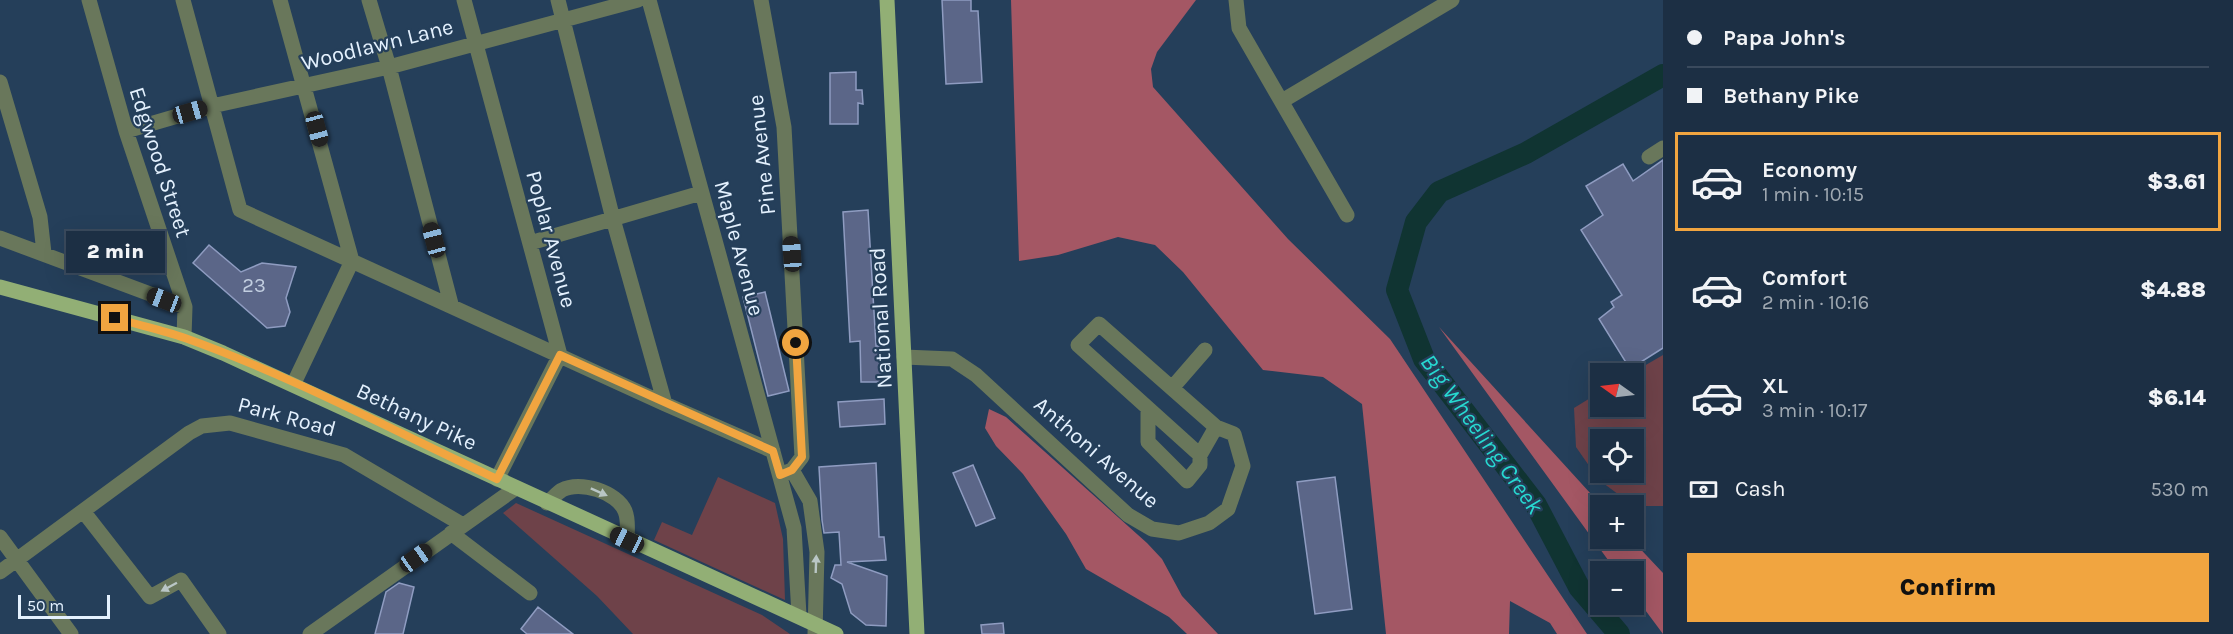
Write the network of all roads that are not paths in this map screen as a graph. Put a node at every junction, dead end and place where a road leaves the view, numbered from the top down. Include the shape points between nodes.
1 (89, 0) edge
2 (183, 0) edge
3 (280, 0) edge
4 (369, 0) edge
5 (464, 0) edge
6 (558, 0) edge
7 (638, 0) edge
8 (649, 0) edge
9 (761, 0) edge
10 (887, 0) edge
11 (1236, 0) edge
12 (1452, 0) edge
13 (564, 21) junction
14 (476, 43) junction
15 (389, 67) junction
16 (0, 82) edge
17 (305, 85) junction
18 (1282, 101) junction
19 (212, 106) junction
20 (126, 131) junction
21 (1663, 148) edge
22 (1649, 157) dead end
23 (701, 193) junction
24 (1347, 214) dead end
25 (614, 219) junction
26 (0, 238) edge
27 (530, 243) junction
28 (44, 253) junction
29 (352, 261) junction
30 (0, 287) edge
31 (451, 304) junction
32 (184, 307) junction
33 (184, 337) junction
34 (1205, 350) dead end
35 (560, 355) junction
36 (904, 357) junction
37 (294, 383) junction
38 (1172, 388) junction
39 (665, 404) junction
40 (1148, 409) junction
41 (1216, 427) junction
42 (773, 451) junction
43 (1200, 455) junction
44 (786, 472) junction
45 (497, 479) junction
46 (516, 488) junction
47 (547, 503) junction
48 (83, 511) junction
49 (457, 529) junction
50 (0, 537) edge
51 (627, 540) junction
52 (16, 560) junction
53 (0, 572) edge
54 (530, 593) dead end
55 (799, 615) junction
56 (814, 628) edge
57 (71, 634) edge
58 (219, 634) edge
59 (310, 634) edge
60 (836, 634) edge
61 (918, 634) edge

1 - 20 street, Edgwood Street
2 - 19 street
3 - 17 street
4 - 15 street
5 - 14 street, Poplar Avenue
6 - 13 street
7 - 13 street, Woodlawn Lane
8 - 23 street, Maple Avenue
9 - 44 street, Pine Avenue via 784,127 802,457
10 - 36 main road, National Road
11 - 18 street via 1239,28
12 - 18 street
13 - 14 street, Woodlawn Lane
13 - 25 street
14 - 15 street, Woodlawn Lane
14 - 27 street, Poplar Avenue
15 - 17 street, Woodlawn Lane
15 - 31 street
16 - 28 street via 40,218
17 - 19 street, Woodlawn Lane
17 - 29 street
18 - 24 street
19 - 20 street, Woodlawn Lane
19 - 29 street via 240,210
20 - 32 street, Edgwood Street
21 - 22 street
23 - 25 street
23 - 42 street, Maple Avenue
25 - 27 street
25 - 39 street
26 - 28 street
27 - 35 street, Poplar Avenue
28 - 32 street
29 - 31 street
29 - 37 street
30 - 33 main road, Bethany Pike
31 - 35 street
32 - 33 street, Edgwood Street
33 - 37 main road, Bethany Pike
34 - 38 street
35 - 39 street
35 - 45 street
36 - 41 street, Anthoni Avenue via 951,359 976,375 1128,514 1152,530 1179,533 1209,523 1228,509 1243,466 1234,434
36 - 61 main road, National Road
37 - 45 main road, Bethany Pike
38 - 40 street via 1099,324 1078,345
38 - 41 street
39 - 42 street
40 - 43 street
40 - 43 street via 1148,442 1187,481 1200,465
41 - 43 street
42 - 44 street, Maple Avenue
44 - 55 street, Maple Avenue
56 -> 44 street via 817,552 810,501
45 - 46 main road, Bethany Pike
46 - 47 main road, Bethany Pike
46 - 49 street
47 - 51 main road, Bethany Pike
47 -> 51 street via 562,490 575,486 613,498 624,508
48 - 49 street, Park Road via 189,433 202,426 230,423 344,455
48 - 52 street, Park Road
58 -> 48 street via 181,580 150,597
49 - 54 street, Park Road
49 - 59 street
50 - 52 street
51 - 55 main road, Bethany Pike
52 - 53 street, Park Road
52 - 57 street
55 - 56 main road, Bethany Pike
56 - 60 main road, Bethany Pike

